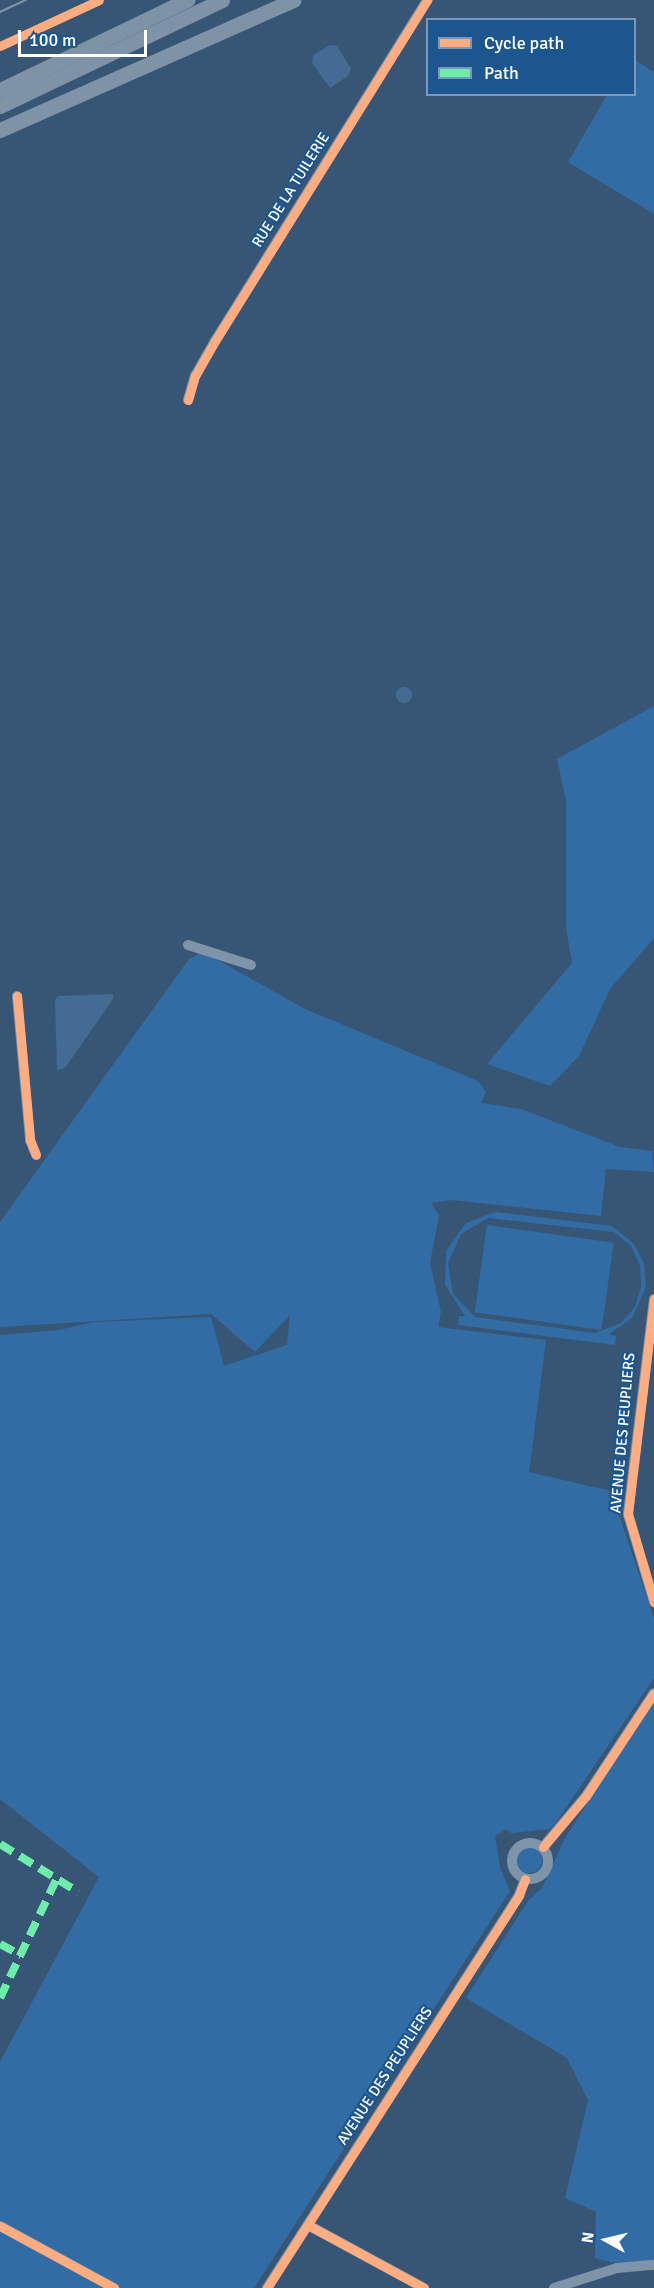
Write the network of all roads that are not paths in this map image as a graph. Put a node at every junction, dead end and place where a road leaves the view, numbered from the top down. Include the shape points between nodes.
1 (187, 0) edge
2 (222, 0) edge
3 (294, 0) edge
4 (427, 0) edge
5 (0, 90) edge
6 (0, 106) edge
7 (0, 130) edge
8 (188, 400) dead end
9 (188, 945) dead end
10 (251, 965) dead end
11 (17, 996) dead end
12 (36, 1155) dead end
13 (654, 1299) edge
14 (654, 1602) edge
15 (654, 1693) edge
16 (543, 1847) junction
17 (525, 1879) junction
18 (308, 2225) junction
19 (0, 2226) edge
20 (654, 2265) edge
21 (114, 2288) edge
22 (267, 2288) edge
23 (424, 2288) edge
24 (554, 2288) edge

1 - 5 highway
2 - 6 highway
3 - 7 highway
4 - 8 street, RUE DE LA TUILERIE via 215,341 195,376
9 - 10 street
11 - 12 street via 28,1129
13 - 14 street, AVENUE DES PEUPLIERS via 628,1514
15 - 16 street via 586,1796
16 - 17 street via 548,1859 546,1871 537,1878
16 - 17 street via 531,1842 514,1851 513,1867
17 - 18 street, AVENUE DES PEUPLIERS via 519,1896
18 - 22 street, AVENUE DES PEUPLIERS
18 - 23 street
19 - 21 street
20 - 24 street via 617,2268

